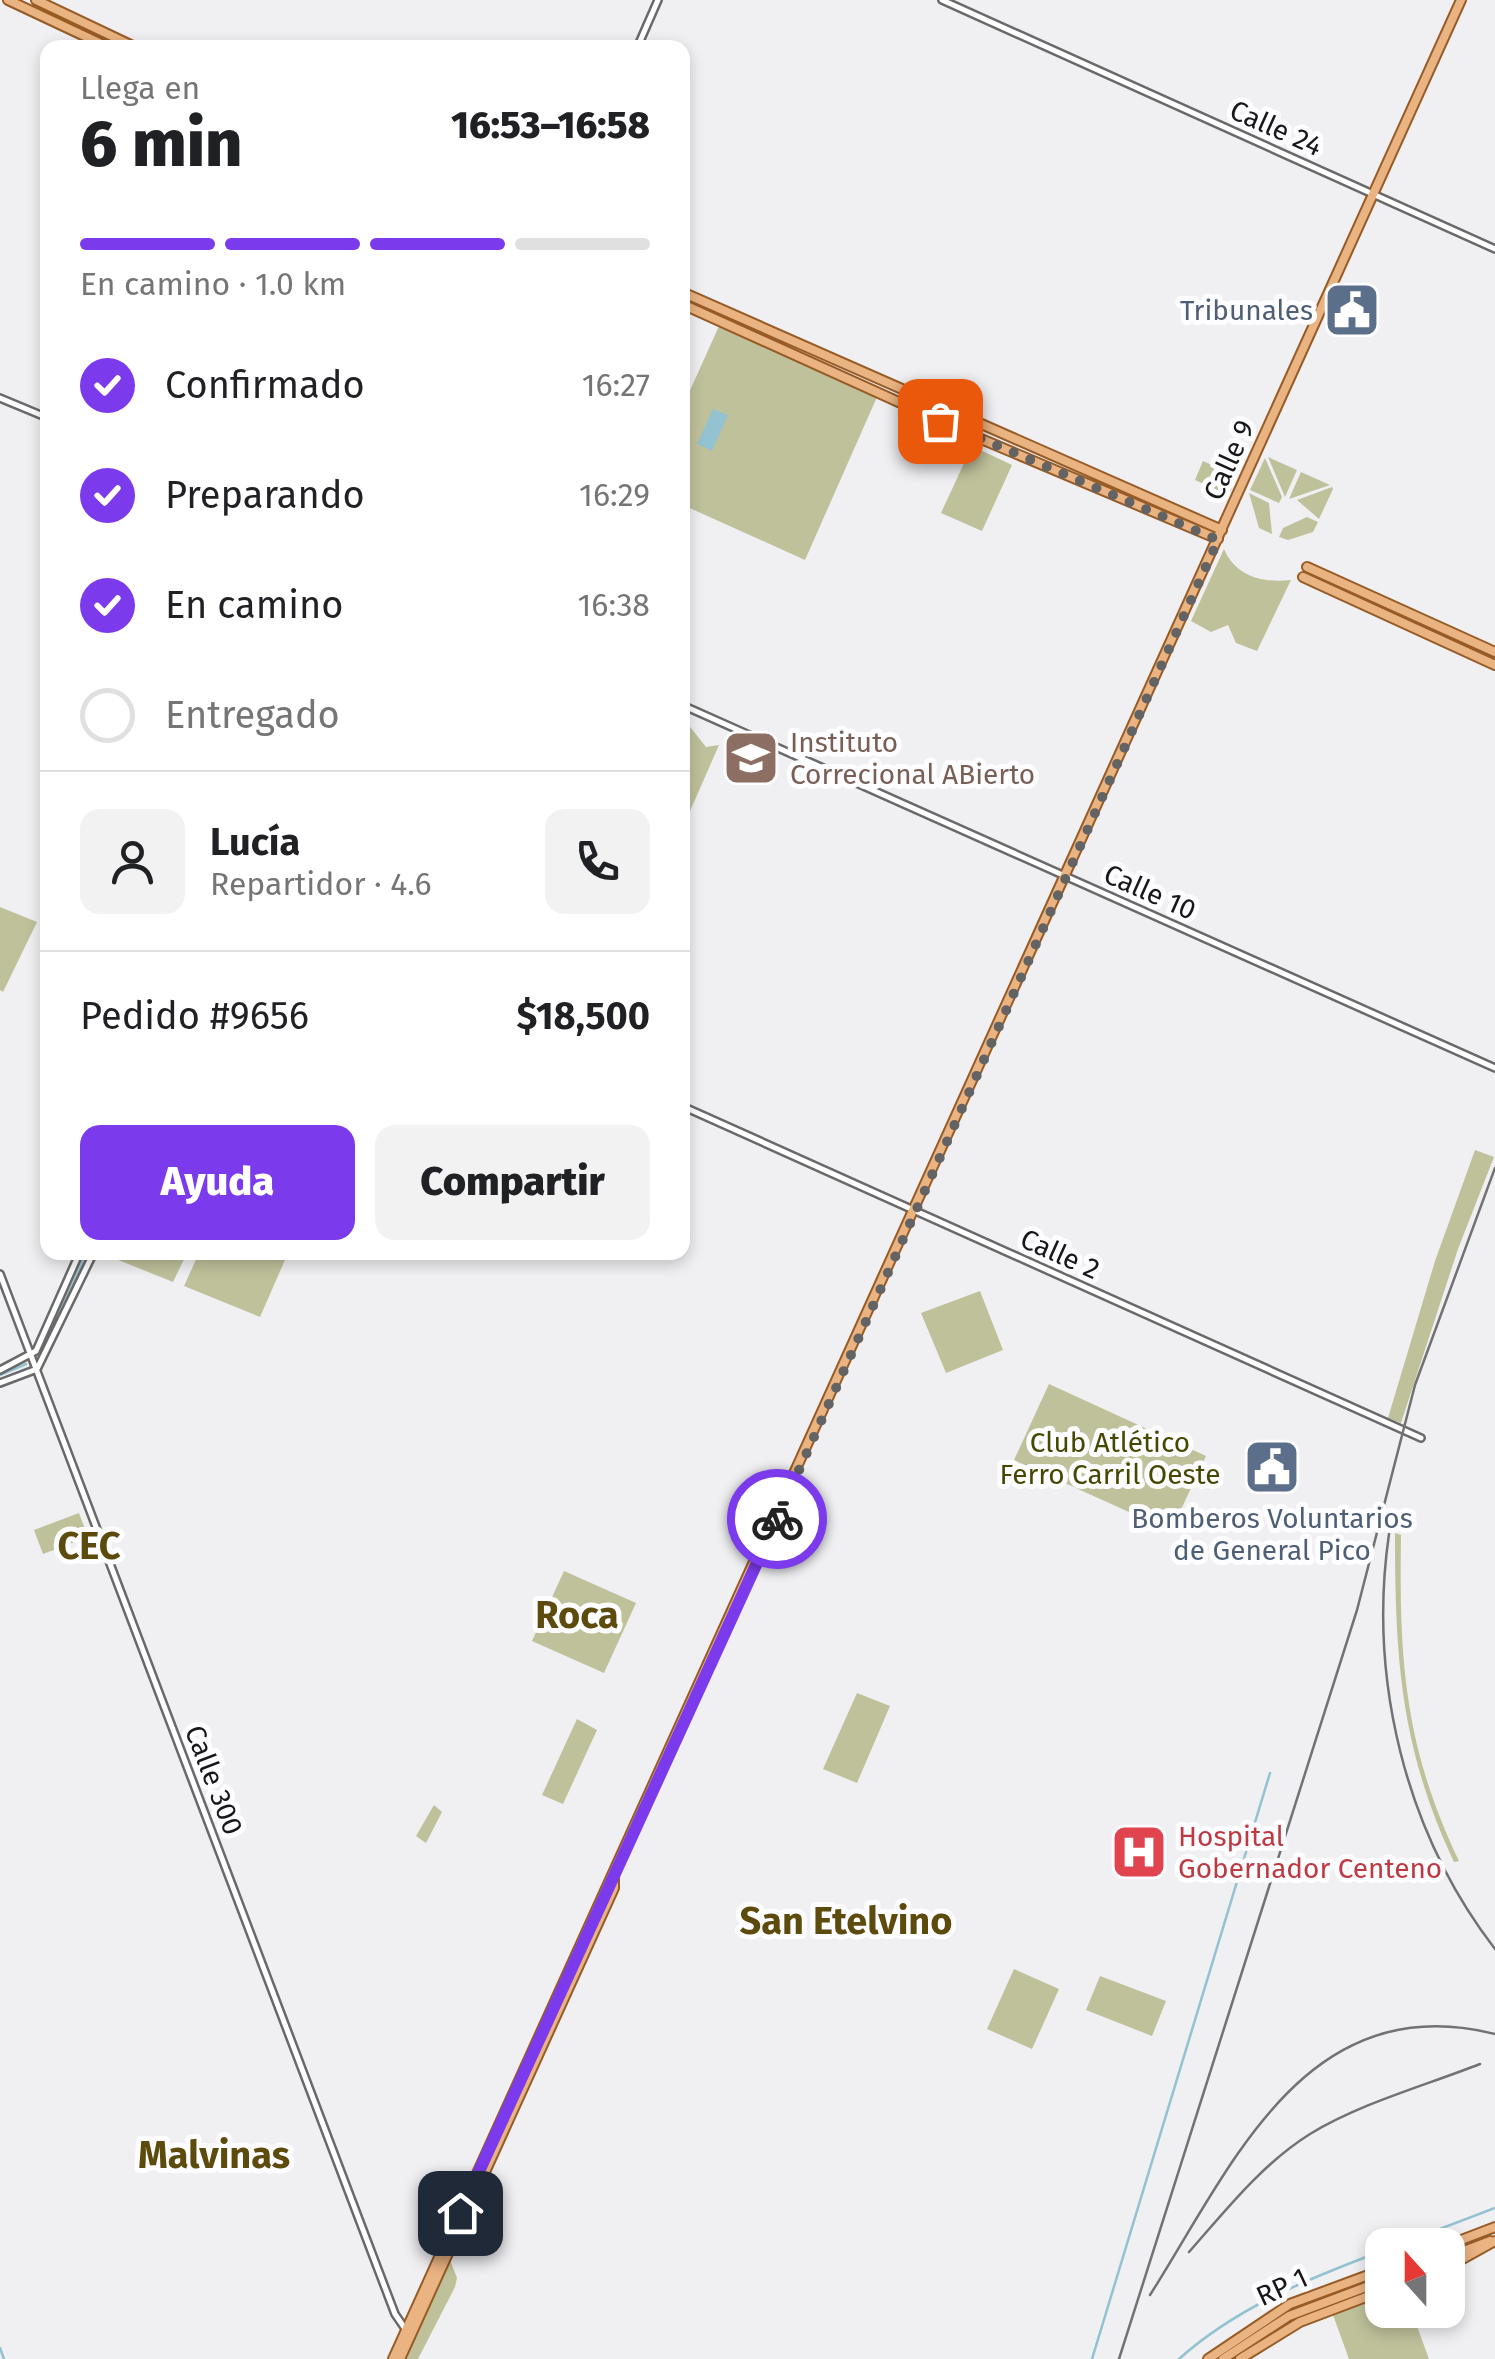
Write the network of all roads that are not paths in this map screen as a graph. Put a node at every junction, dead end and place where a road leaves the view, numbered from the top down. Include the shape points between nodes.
1 (8, 0) edge
2 (36, 0) edge
3 (658, 0) edge
4 (942, 0) edge
5 (1461, 0) edge
6 (93, 40) edge
7 (120, 40) edge
8 (640, 40) edge
9 (1373, 194) junction
10 (1495, 249) edge
11 (690, 296) edge
12 (690, 308) edge
13 (0, 398) edge
14 (40, 415) edge
15 (1220, 535) junction
16 (1495, 652) edge
17 (1495, 665) edge
18 (690, 709) edge
19 (1067, 878) junction
20 (1495, 1068) edge
21 (690, 1110) edge
22 (916, 1212) junction
23 (76, 1260) edge
24 (90, 1260) edge
25 (0, 1274) edge
26 (32, 1357) junction
27 (36, 1369) junction
28 (0, 1370) edge
29 (0, 1383) edge
30 (1422, 1438) dead end
31 (1495, 2227) edge
32 (1465, 2238) edge
33 (1495, 2240) edge
34 (1465, 2251) edge
35 (1465, 2257) edge
36 (1365, 2276) edge
37 (1365, 2287) edge
38 (1365, 2297) edge
39 (392, 2301) junction
40 (409, 2327) junction
41 (397, 2359) edge
42 (1208, 2359) edge
43 (1223, 2359) edge
44 (1240, 2359) edge

1 - 6 main road
2 - 7 main road
3 - 8 street
4 - 9 street, Calle 24
5 - 9 main road, Calle 9
9 - 10 street, Calle 24
9 - 15 main road, Calle 9
11 - 15 main road
12 - 15 main road
13 - 14 street
15 - 19 main road, Calle 9
16 - 17 main road via 1305,572
18 - 19 street, Calle 10
19 - 20 street, Calle 10
19 - 22 main road, Calle 9
21 - 22 street, Calle 2
22 - 30 street, Calle 2
22 - 40 main road, Calle 9
23 - 26 street
24 - 27 street
25 - 26 street, Calle 300
26 - 27 street, Calle 300
26 - 28 street
27 - 29 street
27 - 39 street, Calle 300
31 - 32 main road
33 - 34 main road
33 - 35 main road
36 - 42 main road, RP 1 via 1290,2304
37 - 43 main road, RP 1 via 1289,2316
38 - 44 main road via 1300,2322
39 - 40 street, Calle 300
39 - 40 street, Calle 300
40 - 41 main road, Calle 9

